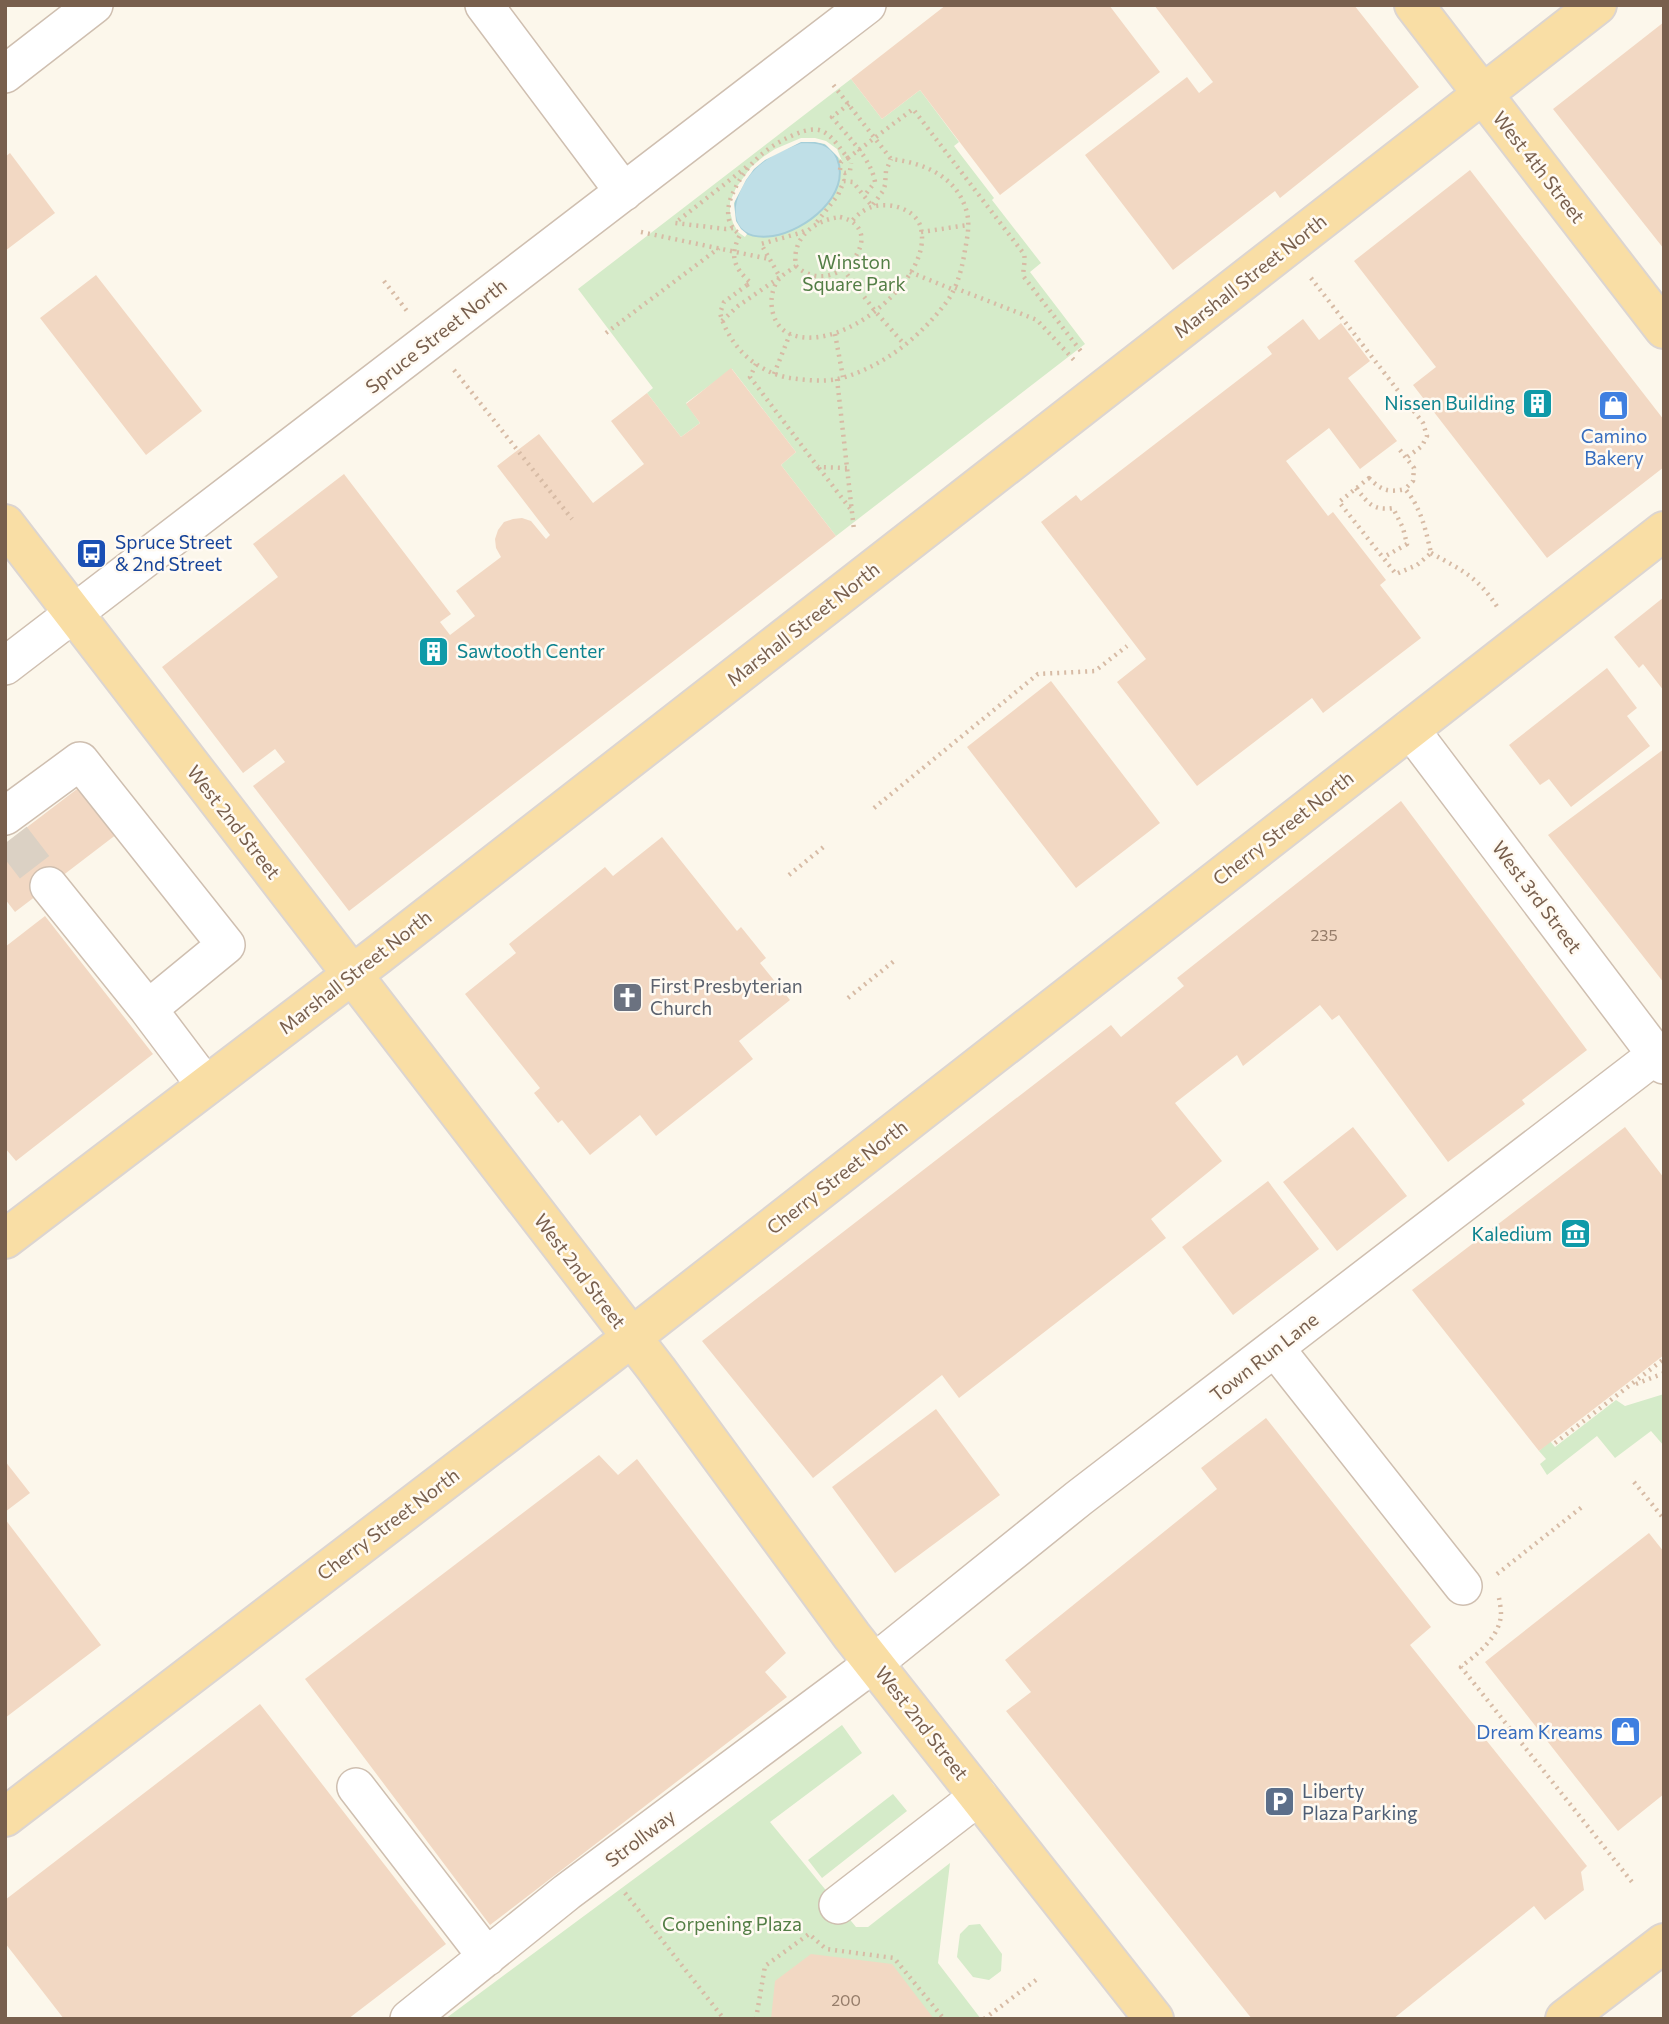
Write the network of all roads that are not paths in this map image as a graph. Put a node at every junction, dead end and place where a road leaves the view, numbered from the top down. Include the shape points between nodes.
1 (94, 5) edge
2 (484, 5) edge
3 (867, 5) edge
4 (1415, 5) edge
5 (1597, 5) edge
6 (5, 74) edge
7 (1483, 95) junction
8 (624, 192) junction
9 (1664, 329) edge
10 (5, 524) edge
11 (1664, 531) edge
12 (74, 614) junction
13 (5, 666) edge
14 (1410, 729) junction
15 (8, 825) edge
16 (49, 886) tunnel mouth
17 (352, 975) junction
18 (148, 1009) junction
19 (1660, 1060) edge
20 (206, 1086) junction
21 (5, 1240) edge
22 (631, 1337) junction
23 (1275, 1348) junction
24 (1477, 1582) road end
25 (874, 1662) junction
26 (356, 1787) dead end
27 (979, 1796) junction
28 (5, 1817) edge
29 (838, 1905) dead end
30 (1664, 1943) edge
31 (487, 1956) junction
32 (409, 2019) edge
33 (1154, 2019) edge
34 (1565, 2019) edge

1 - 6 street
2 - 8 street
3 - 8 street, Spruce Street North
4 - 7 main road, West 4th Street
5 - 7 main road, Marshall Street North
7 - 9 main road, West 4th Street
7 - 17 main road, Marshall Street North
8 - 12 street, Spruce Street North
10 - 12 main road, West 2nd Street
11 - 14 main road, Cherry Street North
12 - 13 street, Spruce Street North
12 - 17 main road, West 2nd Street
14 - 19 street, West 3rd Street
14 - 22 main road, Cherry Street North
15 - 18 street via 80,761 226,945
16 - 18 street
17 - 20 main road, Marshall Street North
17 - 22 main road, West 2nd Street
18 - 20 street
19 - 23 street, Town Run Lane
20 - 21 main road, Marshall Street North
22 - 25 main road, West 2nd Street
22 - 28 main road, Cherry Street North
23 - 24 street
23 - 25 street, Town Run Lane
25 - 27 main road, West 2nd Street
25 - 31 street, Strollway
26 - 31 street
27 - 29 street
27 - 33 main road, West 2nd Street
30 - 34 main road
31 - 32 street, Strollway

